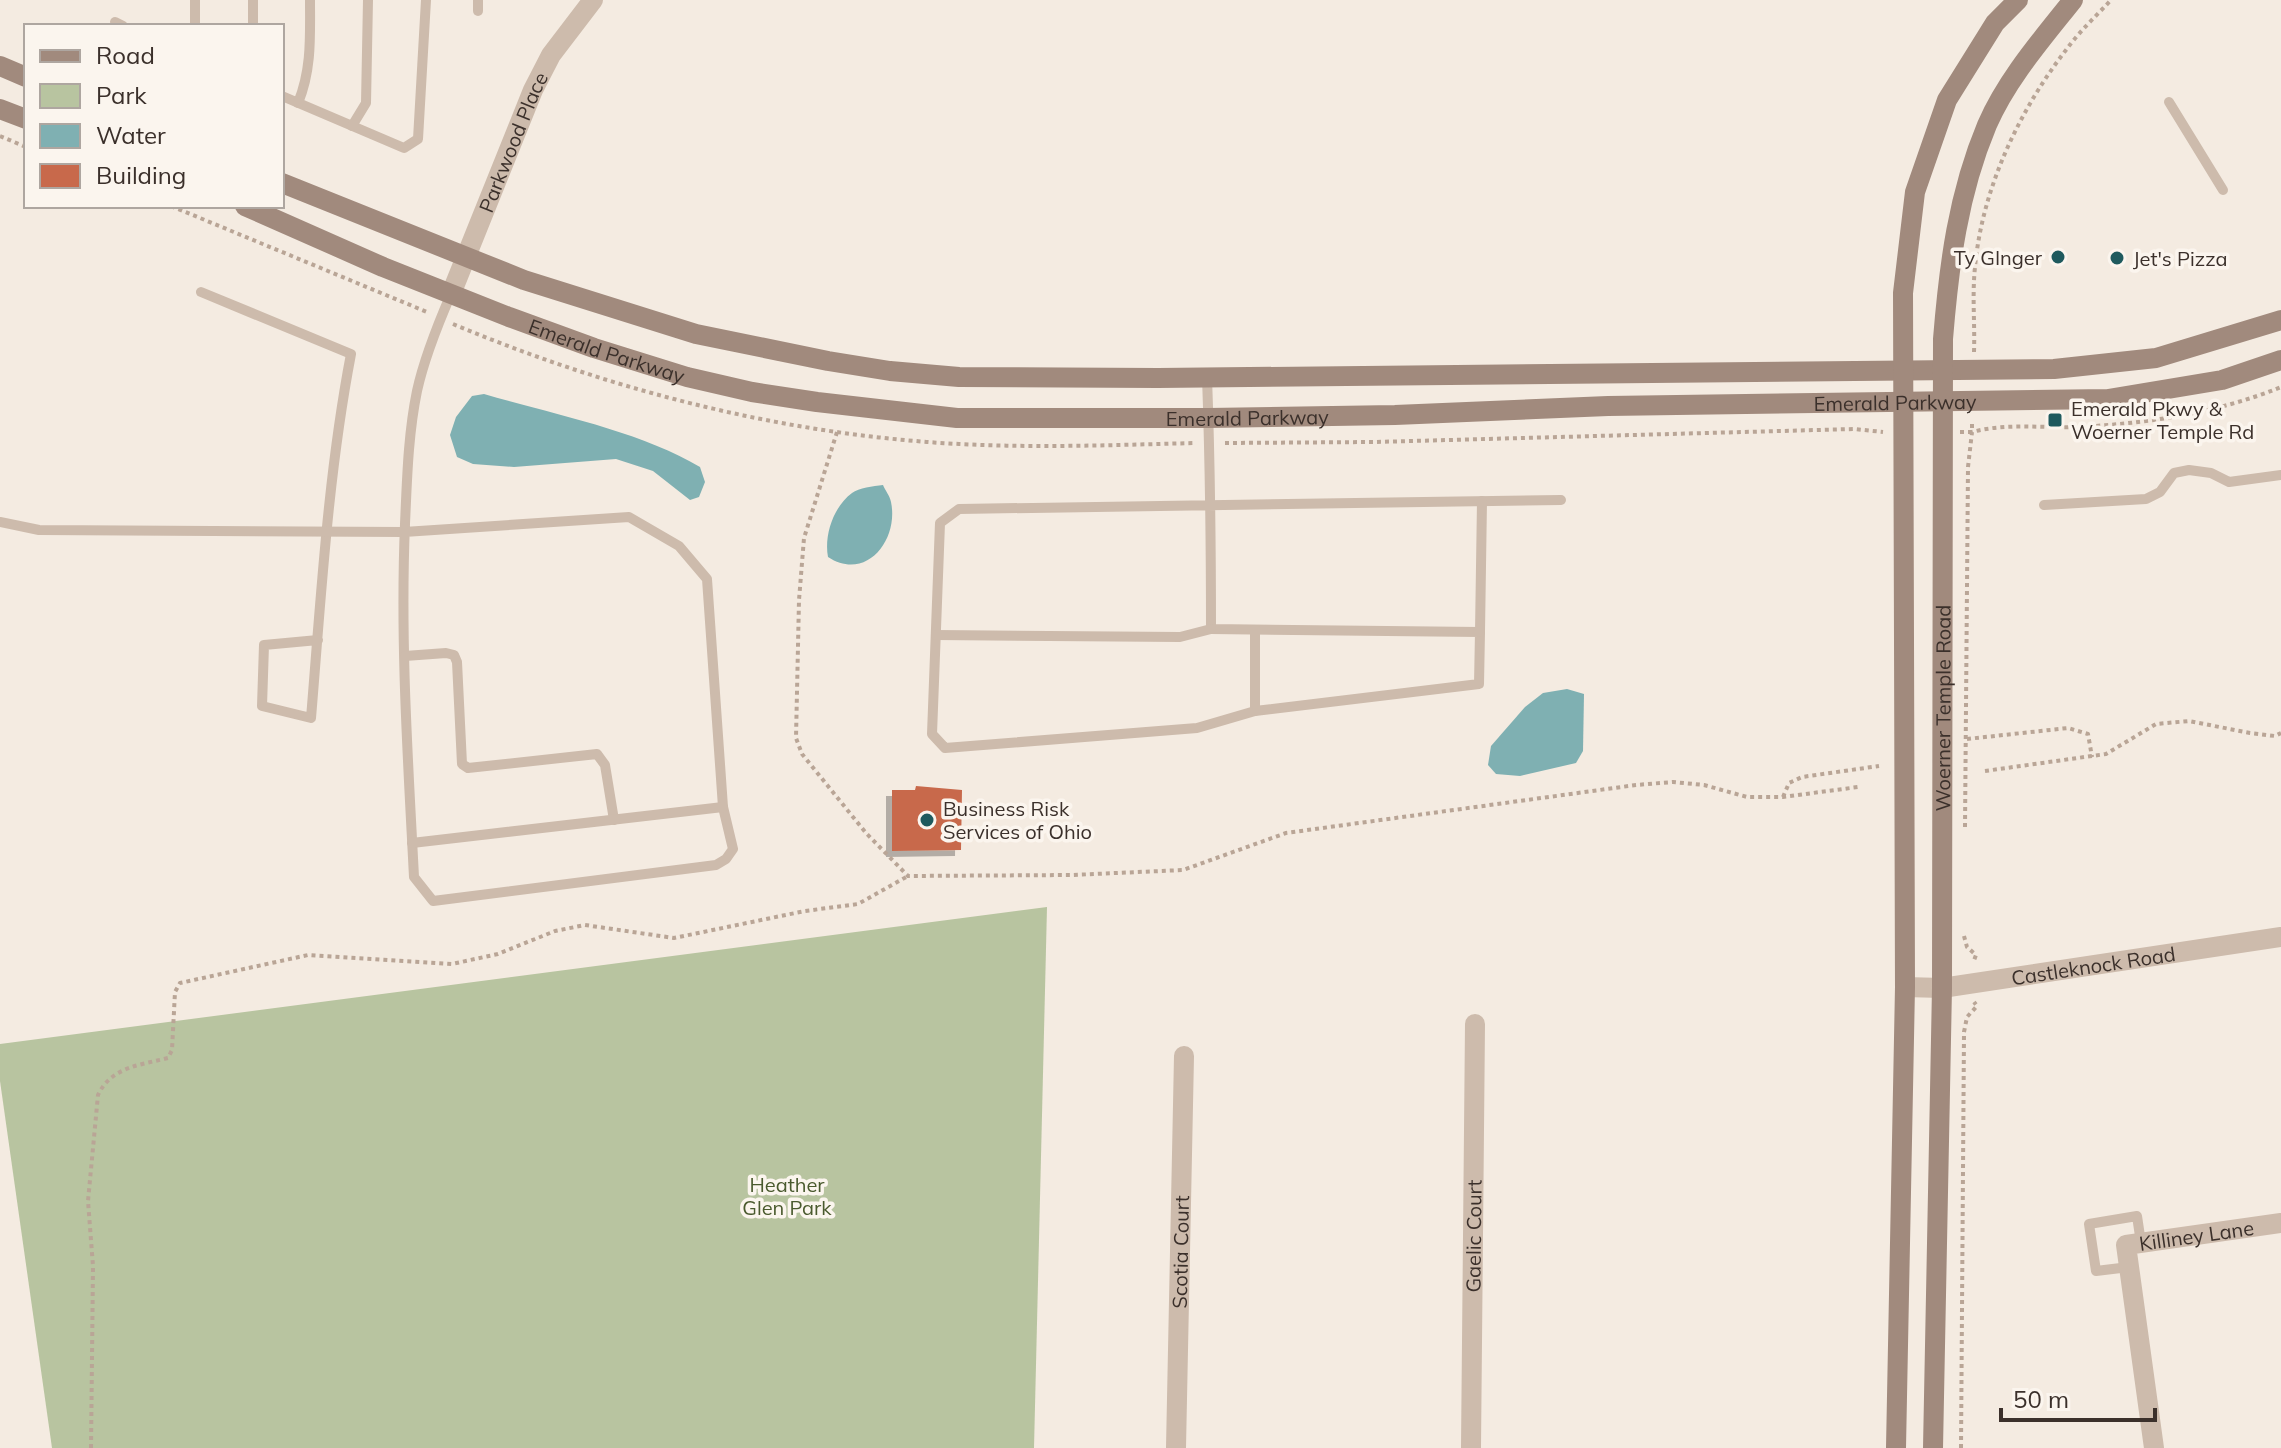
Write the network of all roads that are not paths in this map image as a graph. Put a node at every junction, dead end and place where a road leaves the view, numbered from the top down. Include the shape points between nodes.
1 (195, 0) edge
2 (253, 0) edge
3 (310, 0) edge
4 (368, 0) edge
5 (426, 0) edge
6 (593, 0) edge
7 (2018, 0) edge
8 (2073, 0) edge
9 (195, 24) edge
10 (253, 24) edge
11 (0, 66) edge
12 (24, 76) edge
13 (284, 97) edge
14 (2169, 102) dead end
15 (298, 103) junction
16 (0, 109) edge
17 (24, 118) edge
18 (352, 126) junction
19 (284, 184) edge
20 (2223, 190) dead end
21 (250, 208) edge
22 (464, 258) junction
23 (201, 292) dead end
24 (451, 294) junction
25 (2281, 320) edge
26 (2281, 360) edge
27 (1903, 370) junction
28 (1943, 370) junction
29 (1207, 377) junction
30 (1942, 402) junction
31 (1904, 403) junction
32 (1208, 418) junction
33 (2281, 475) edge
34 (1561, 500) dead end
35 (1482, 501) junction
36 (2044, 505) dead end
37 (1210, 506) junction
38 (0, 522) edge
39 (329, 530) junction
40 (404, 532) junction
41 (1211, 629) junction
42 (1255, 630) junction
43 (1480, 632) junction
44 (936, 635) junction
45 (318, 640) junction
46 (405, 656) junction
47 (1255, 711) junction
48 (723, 807) junction
49 (614, 820) junction
50 (412, 843) junction
51 (2281, 937) edge
52 (1905, 987) junction
53 (1942, 988) junction
54 (1475, 1024) dead end
55 (1184, 1056) dead end
56 (2281, 1223) edge
57 (2141, 1243) junction
58 (2129, 1267) junction
59 (1176, 1448) edge
60 (1471, 1448) edge
61 (1896, 1448) edge
62 (1933, 1448) edge
63 (2154, 1448) edge

1 - 9 lane
2 - 10 lane
3 - 15 lane via 310,53
4 - 18 lane via 366,103
5 - 18 lane via 418,139 404,148
6 - 22 street, Parkwood Place via 551,55 533,90
7 - 27 main road, Woerner Temple Road via 1995,23 1947,100 1915,192 1903,293
8 - 28 main road, Woerner Temple Road via 2029,55 1988,123 1960,204 1946,296
11 - 12 main road
13 - 15 lane
14 - 20 lane
15 - 18 lane
16 - 17 main road
19 - 22 main road, Emerald Parkway
21 - 24 main road, Emerald Parkway
22 - 24 street, Parkwood Place
22 - 29 main road, Emerald Parkway via 696,334 859,366 959,377
23 - 39 lane via 351,354
24 - 32 main road, Emerald Parkway via 594,348 752,392 957,418
24 - 40 lane via 417,390
25 - 28 main road, Emerald Parkway via 2156,358 2054,369
26 - 30 main road, Emerald Parkway via 2222,380 2108,399
27 - 28 main road, Emerald Parkway
27 - 29 main road, Emerald Parkway
27 - 31 main road, Woerner Temple Road
28 - 30 main road, Woerner Temple Road
29 - 32 lane
30 - 31 main road, Emerald Parkway
30 - 53 main road, Woerner Temple Road
31 - 32 main road, Emerald Parkway
31 - 52 main road, Woerner Temple Road
32 - 37 lane
33 - 36 lane via 2229,482 2189,470 2174,473 2160,492 2146,499
34 - 35 lane
35 - 37 lane
35 - 43 lane
37 - 41 lane
37 - 44 lane via 959,509 940,523
38 - 39 lane via 39,530
39 - 40 lane
39 - 45 lane
40 - 46 lane
40 - 48 lane via 629,517 679,546 707,579
41 - 42 lane
41 - 44 lane via 1180,637
42 - 43 lane
42 - 47 lane
43 - 47 lane via 1479,684
44 - 47 lane via 932,734 945,748 1197,728
45 - 45 lane via 311,718 262,706 264,645
46 - 49 lane via 454,655 462,764 468,768 597,754 605,765
46 - 50 lane
48 - 49 lane
48 - 50 lane via 733,849 716,865 433,901 414,877
49 - 50 lane
51 - 53 street, Castleknock Road
52 - 53 street, Castleknock Road
52 - 61 main road, Woerner Temple Road
53 - 62 main road, Woerner Temple Road
54 - 60 street, Gaelic Court
55 - 59 street, Scotia Court
56 - 57 street, Killiney Lane
57 - 58 street, Killiney Lane via 2126,1245
57 - 58 lane via 2137,1216 2089,1224 2096,1271
58 - 63 street, Killiney Lane

